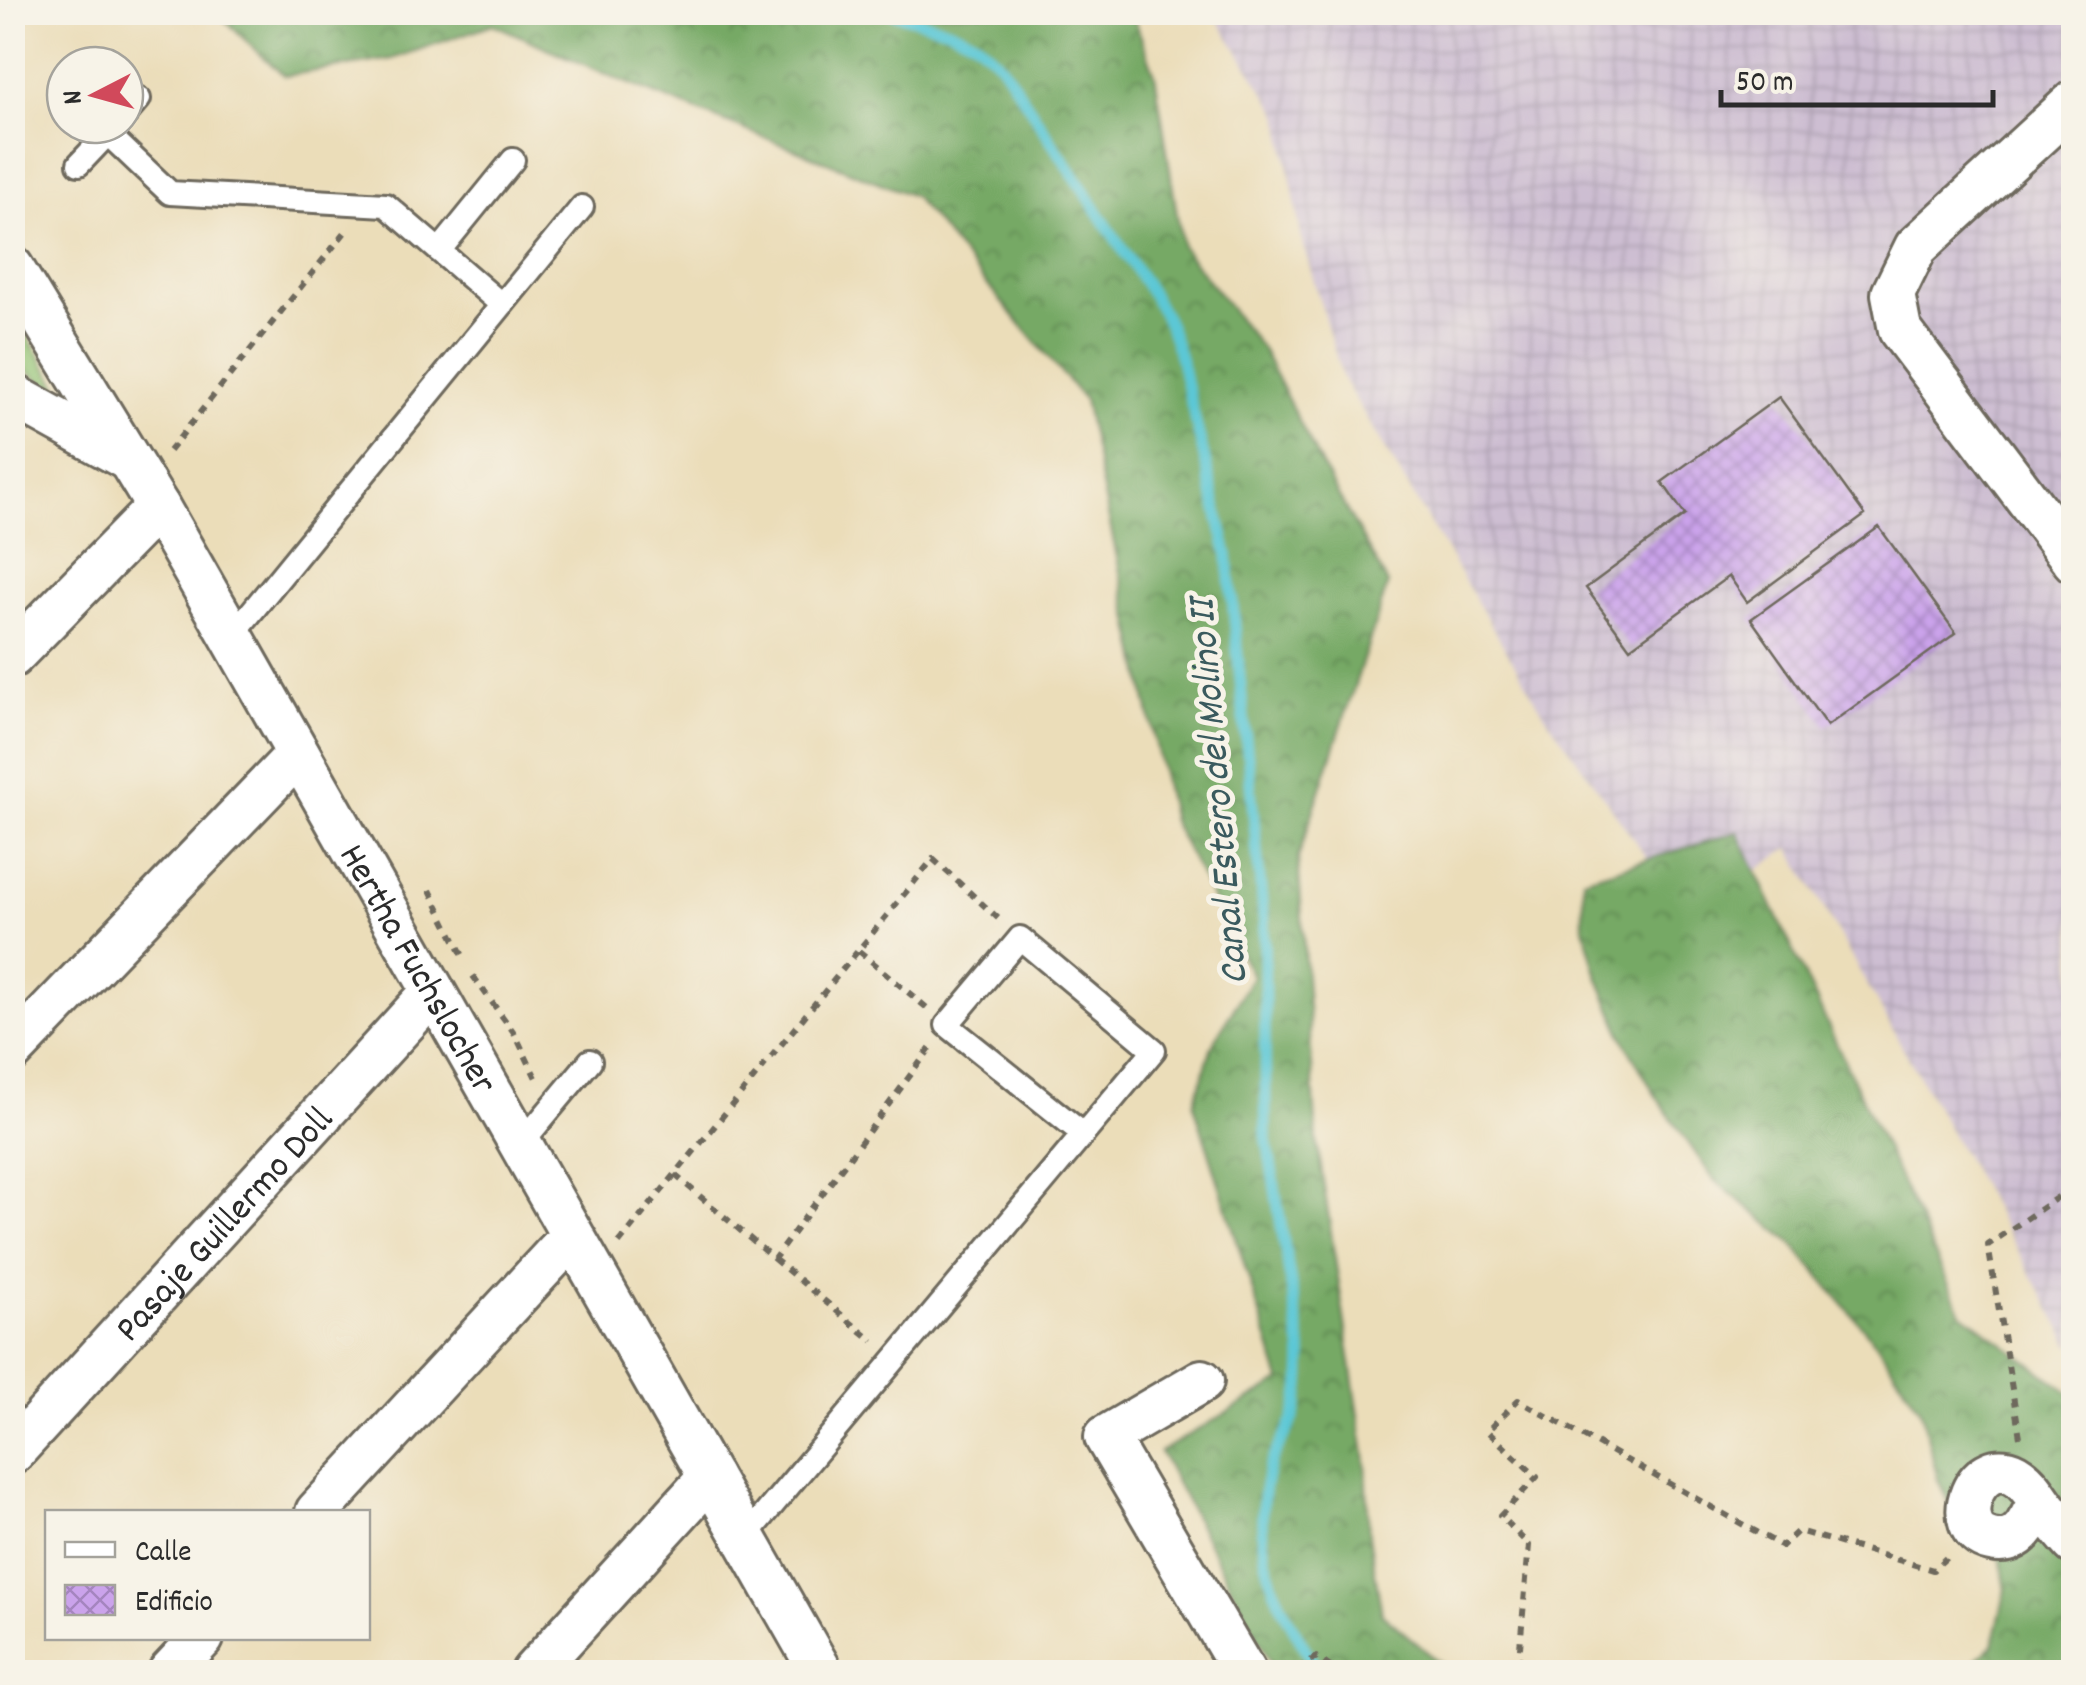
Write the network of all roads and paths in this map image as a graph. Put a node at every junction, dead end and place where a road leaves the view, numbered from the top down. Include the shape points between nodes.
1 (2074, 102) edge
2 (97, 145) edge
3 (126, 145) edge
4 (513, 160) dead end
5 (80, 164) dead end
6 (368, 204) junction
7 (582, 207) dead end
8 (439, 251) junction
9 (12, 268) edge
10 (502, 305) junction
11 (12, 396) edge
12 (144, 483) junction
13 (2074, 561) edge
14 (231, 637) junction
15 (12, 656) edge
16 (298, 754) junction
17 (430, 890) dead end
18 (1020, 938) junction
19 (859, 951) junction
20 (434, 992) junction
21 (947, 1025) junction
22 (12, 1051) edge
23 (590, 1061) dead end
24 (551, 1108) junction
25 (1083, 1134) junction
26 (520, 1144) junction
27 (674, 1175) junction
28 (2074, 1186) edge
29 (634, 1224) dead end
30 (572, 1236) junction
31 (774, 1258) junction
32 (896, 1359) junction
33 (1202, 1381) dead end
34 (12, 1453) edge
35 (710, 1477) junction
36 (319, 1510) edge
37 (2043, 1510) edge
38 (1975, 1530) junction
39 (745, 1538) junction
40 (200, 1640) edge
41 (1303, 1669) edge
42 (170, 1672) edge
43 (533, 1672) edge
44 (821, 1672) edge
45 (1244, 1672) edge
46 (1337, 1672) edge
47 (1450, 1672) edge

1 - 13 street via 1916,248 1892,294 1900,330
2 - 5 lane
3 - 6 lane via 170,194
4 - 8 lane
6 - 8 lane via 386,205
6 - 12 path
7 - 10 lane
8 - 10 lane
9 - 12 street, Hertha Fuchslocher
10 - 14 lane
11 - 12 street
12 - 14 street, Hertha Fuchslocher
12 - 15 street
14 - 16 street, Hertha Fuchslocher
16 - 20 street, Hertha Fuchslocher
16 - 22 street
17 - 24 path
18 - 19 path via 933,859
18 - 21 lane
18 - 25 lane via 1154,1050
19 - 21 path
19 - 27 path
20 - 26 street, Hertha Fuchslocher
20 - 34 street, Pasaje Guillermo Doll
21 - 25 lane
21 - 31 path
23 - 24 lane
24 - 26 lane
25 - 32 lane
26 - 30 street, Hertha Fuchslocher
27 - 29 path
27 - 31 path
28 - 37 path via 1988,1245
30 - 35 street, Hertha Fuchslocher
30 - 36 street
31 - 32 path
32 - 39 lane
33 - 45 street via 1106,1436
35 - 39 street, Hertha Fuchslocher
35 - 43 street
37 - 38 street via 2005,1541
37 - 38 street via 2016,1474 1994,1473 1974,1485 1969,1516
38 - 47 path via 1933,1570 1798,1531 1782,1546 1518,1400 1487,1431 1537,1477 1500,1516 1528,1545 1518,1659
39 - 44 street, Hertha Fuchslocher
40 - 42 street
41 - 46 path via 1317,1657

